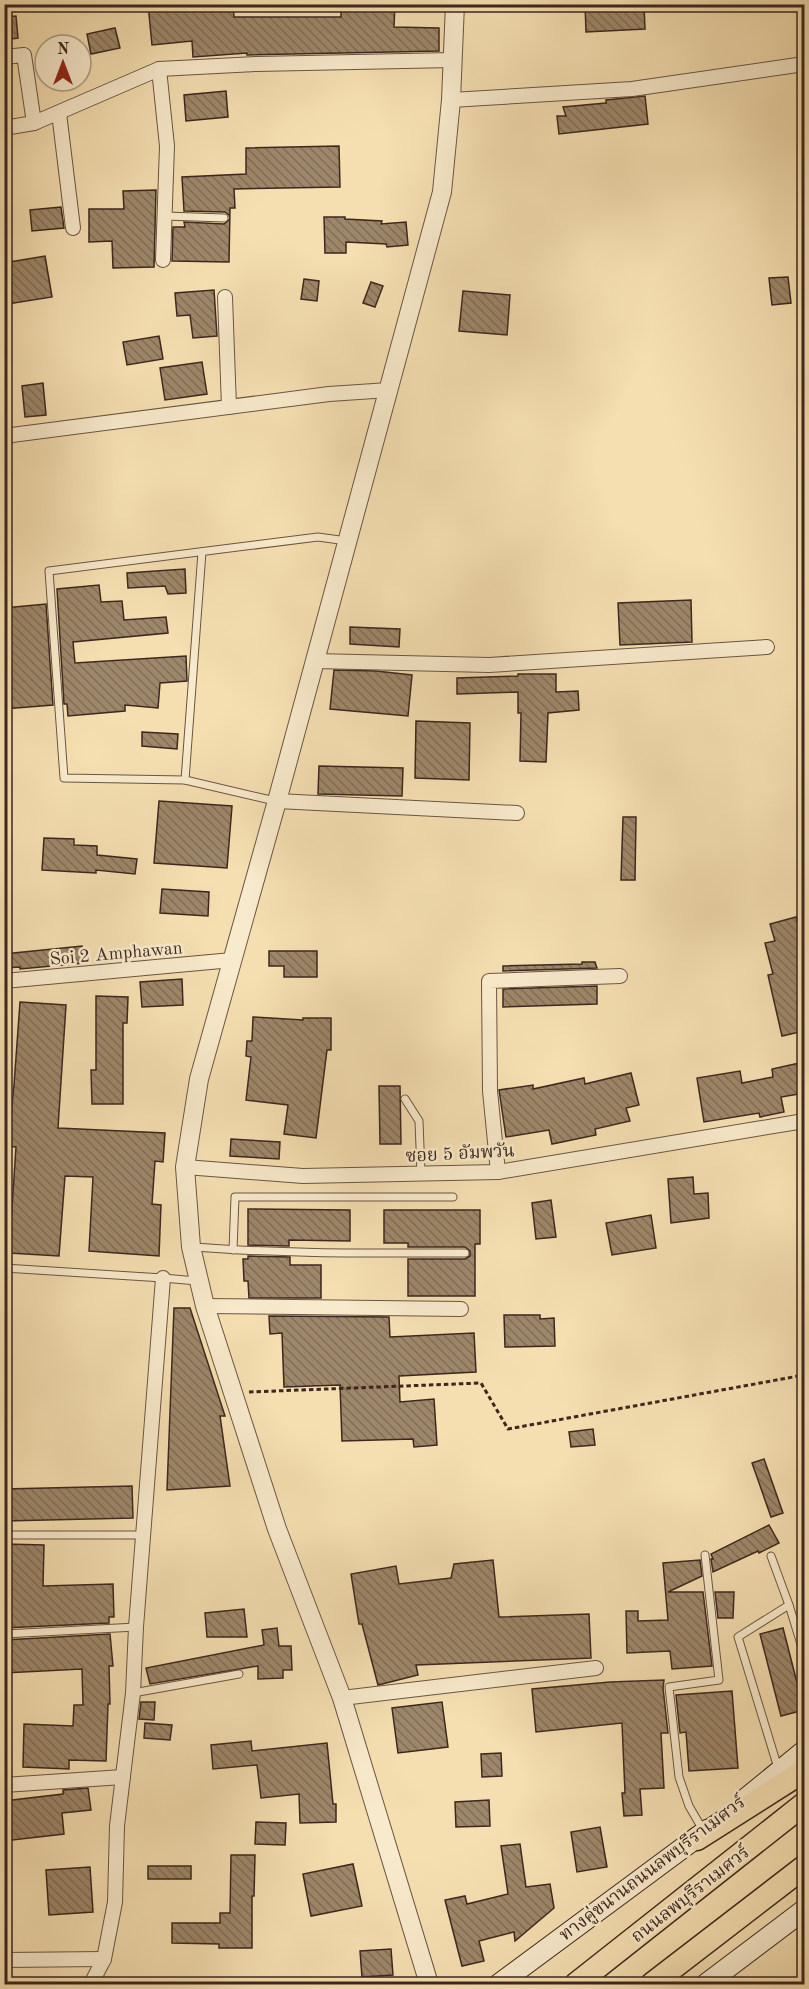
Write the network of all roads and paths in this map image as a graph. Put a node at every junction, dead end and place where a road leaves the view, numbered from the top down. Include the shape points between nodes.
1 (455, 4) edge
2 (4, 57) edge
3 (453, 60) junction
4 (804, 64) edge
5 (159, 69) junction
6 (451, 100) junction
7 (59, 112) junction
8 (34, 123) junction
9 (4, 128) edge
10 (165, 216) junction
11 (224, 218) dead end
12 (73, 228) dead end
13 (163, 260) dead end
14 (225, 297) dead end
15 (388, 390) junction
16 (229, 407) junction
17 (4, 435) edge
18 (348, 541) junction
19 (202, 552) junction
20 (767, 648) dead end
21 (314, 661) junction
22 (185, 780) junction
23 (277, 801) junction
24 (517, 813) dead end
25 (232, 960) junction
26 (620, 976) dead end
27 (4, 981) edge
28 (405, 1099) dead end
29 (804, 1121) edge
30 (185, 1167) junction
31 (498, 1172) junction
32 (421, 1174) junction
33 (453, 1197) dead end
34 (191, 1247) junction
35 (233, 1250) junction
36 (465, 1253) dead end
37 (4, 1268) edge
38 (163, 1278) junction
39 (199, 1282) junction
40 (205, 1306) junction
41 (461, 1309) dead end
42 (804, 1376) edge
43 (232, 1393) junction
44 (4, 1535) edge
45 (143, 1535) junction
46 (705, 1555) dead end
47 (771, 1556) dead end
48 (789, 1605) junction
49 (136, 1626) junction
50 (4, 1634) edge
51 (804, 1654) edge
52 (596, 1668) dead end
53 (239, 1674) dead end
54 (133, 1693) junction
55 (342, 1698) junction
56 (804, 1751) edge
57 (779, 1771) junction
58 (804, 1771) edge
59 (123, 1777) junction
60 (4, 1785) edge
61 (804, 1804) edge
62 (701, 1835) junction
63 (804, 1867) edge
64 (804, 1911) edge
65 (104, 1959) junction
66 (4, 1960) edge
67 (91, 1984) edge
68 (429, 1984) edge
69 (499, 1984) edge
70 (576, 1984) edge
71 (652, 1984) edge
72 (706, 1984) edge

1 - 3 street
2 - 8 street via 24,55
3 - 5 street
3 - 6 street
4 - 6 street via 632,89
5 - 7 street
5 - 10 street via 167,146
6 - 15 street via 442,192
7 - 8 street
7 - 12 street
8 - 9 street
10 - 11 lane
10 - 13 street
14 - 16 street
15 - 16 street
15 - 18 street
16 - 17 street
18 - 19 lane via 318,537
18 - 21 street
19 - 22 lane
19 - 22 lane via 49,571 64,778
20 - 21 street via 489,665
21 - 23 street
22 - 23 lane
23 - 24 street
23 - 25 street
25 - 27 street, Soi 2 Amphawan
25 - 30 street via 199,1079
26 - 31 street via 489,981 490,1091
28 - 32 lane via 419,1121
29 - 31 street, ซอย 5 อัมพวัน
30 - 32 street, ซอย 5 อัมพวัน via 303,1176
30 - 34 street
31 - 32 street, ซอย 5 อัมพวัน
33 - 35 lane via 236,1197
34 - 35 lane
34 - 39 street
35 - 36 lane
37 - 38 lane
38 - 39 lane
38 - 45 street
39 - 40 street
40 - 41 street
40 - 43 street
42 - 43 path via 508,1429 481,1383
43 - 55 street via 277,1529
44 - 45 lane
45 - 49 street
46 - 62 lane via 719,1680 669,1687 679,1777
47 - 48 lane
48 - 51 lane
48 - 57 lane via 738,1637
49 - 50 lane
49 - 54 street
52 - 55 street
53 - 54 lane
54 - 59 street
55 - 68 street
56 - 57 main road, ทางคู่ขนานถนนลพบุรีราเมศวร์
57 - 62 main road, ทางคู่ขนานถนนลพบุรีราเมศวร์
58 - 62 main road
59 - 60 street
59 - 65 street via 115,1902
61 - 70 main road, ถนนลพบุรีราเมศวร์
62 - 69 main road, ทางคู่ขนานถนนลพบุรีราเมศวร์
63 - 71 main road
64 - 72 main road
65 - 66 street
65 - 67 street

